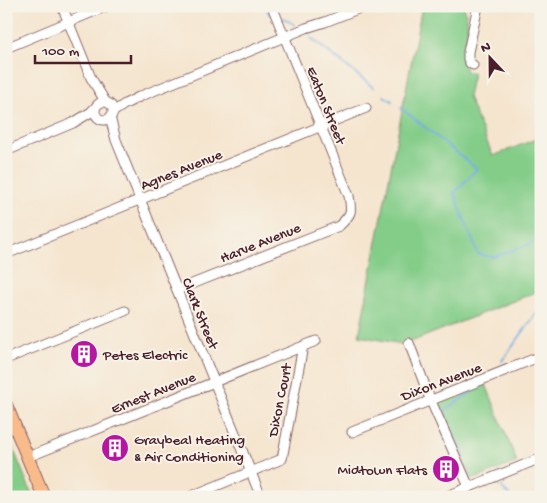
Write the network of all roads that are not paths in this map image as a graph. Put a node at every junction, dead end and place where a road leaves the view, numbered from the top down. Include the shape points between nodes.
1 (62, 6) edge
2 (107, 6) edge
3 (272, 6) edge
4 (365, 6) edge
5 (478, 6) edge
6 (475, 11) edge
7 (69, 22) junction
8 (285, 37) junction
9 (6, 48) edge
10 (474, 65) dead end
11 (366, 108) dead end
12 (104, 111) junction
13 (321, 127) junction
14 (6, 152) edge
15 (141, 200) junction
16 (350, 214) joint
17 (6, 254) edge
18 (177, 290) junction
19 (124, 311) dead end
20 (316, 341) dead end
21 (409, 343) dead end
22 (303, 346) junction
23 (541, 356) edge
24 (6, 359) edge
25 (214, 382) junction
26 (430, 400) junction
27 (6, 405) edge
28 (352, 432) dead end
29 (28, 457) junction
30 (541, 458) edge
31 (251, 472) junction
32 (469, 487) junction
33 (44, 497) edge
34 (189, 497) edge
35 (261, 497) edge
36 (445, 497) edge

1 - 7 street
2 - 7 street
3 - 8 street, Eaton Street
4 - 8 street
5 - 6 street
6 - 10 street via 468,52 470,64
7 - 9 street
7 - 12 street, Clark Street
8 - 12 street
8 - 13 street, Eaton Street
11 - 13 street, Agnes Avenue
12 - 14 street
12 - 15 street, Clark Street
13 - 15 street, Agnes Avenue
13 - 16 street, Eaton Street via 349,196
15 - 17 street, Agnes Avenue
15 - 18 street, Clark Street
16 - 18 street, Harve Avenue via 339,226
18 - 25 street, Clark Street
19 - 24 street
20 - 22 street, Ernest Avenue
21 - 26 street
22 - 25 street, Ernest Avenue
22 - 31 street, Dixon Court via 282,458
23 - 26 street, Dixon Avenue
25 - 29 street, Ernest Avenue
25 - 31 street, Clark Street
26 - 28 street, Dixon Avenue
26 - 32 street
27 - 29 highway
29 - 33 highway
30 - 32 street
31 - 34 street
31 - 35 street, Clark Street
32 - 36 street

